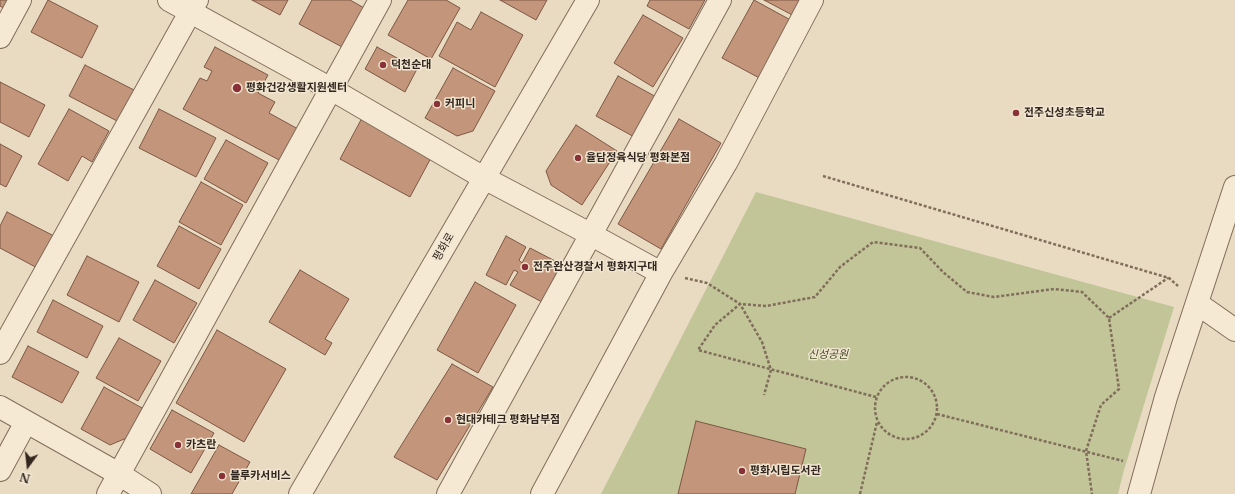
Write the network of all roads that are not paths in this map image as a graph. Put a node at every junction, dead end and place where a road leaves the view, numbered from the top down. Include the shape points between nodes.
1 (20, 0) edge
2 (169, 0) edge
3 (380, 0) edge
4 (588, 0) edge
5 (720, 0) edge
6 (812, 0) edge
7 (194, 6) edge
8 (0, 37) edge
9 (331, 90) junction
10 (484, 178) junction
11 (1235, 187) edge
12 (590, 234) junction
13 (661, 273) junction
14 (1198, 304) junction
15 (1235, 330) edge
16 (0, 353) edge
17 (0, 407) edge
18 (26, 422) junction
19 (0, 470) edge
20 (119, 474) junction
21 (108, 494) edge
22 (150, 494) edge
23 (300, 494) edge
24 (448, 494) edge
25 (542, 494) edge
26 (1139, 494) edge

1 - 8 street
2 - 7 street
3 - 9 street
4 - 10 street, 평화로
5 - 12 street
6 - 13 street via 726,163
7 - 9 street
7 - 16 street
9 - 10 street
9 - 20 street
10 - 12 street
10 - 23 street, 평화로
11 - 14 street
12 - 13 street
12 - 24 street
13 - 25 street
14 - 15 street
14 - 26 street via 1166,397
17 - 18 street
18 - 19 street
18 - 20 street
20 - 21 street
20 - 22 street

